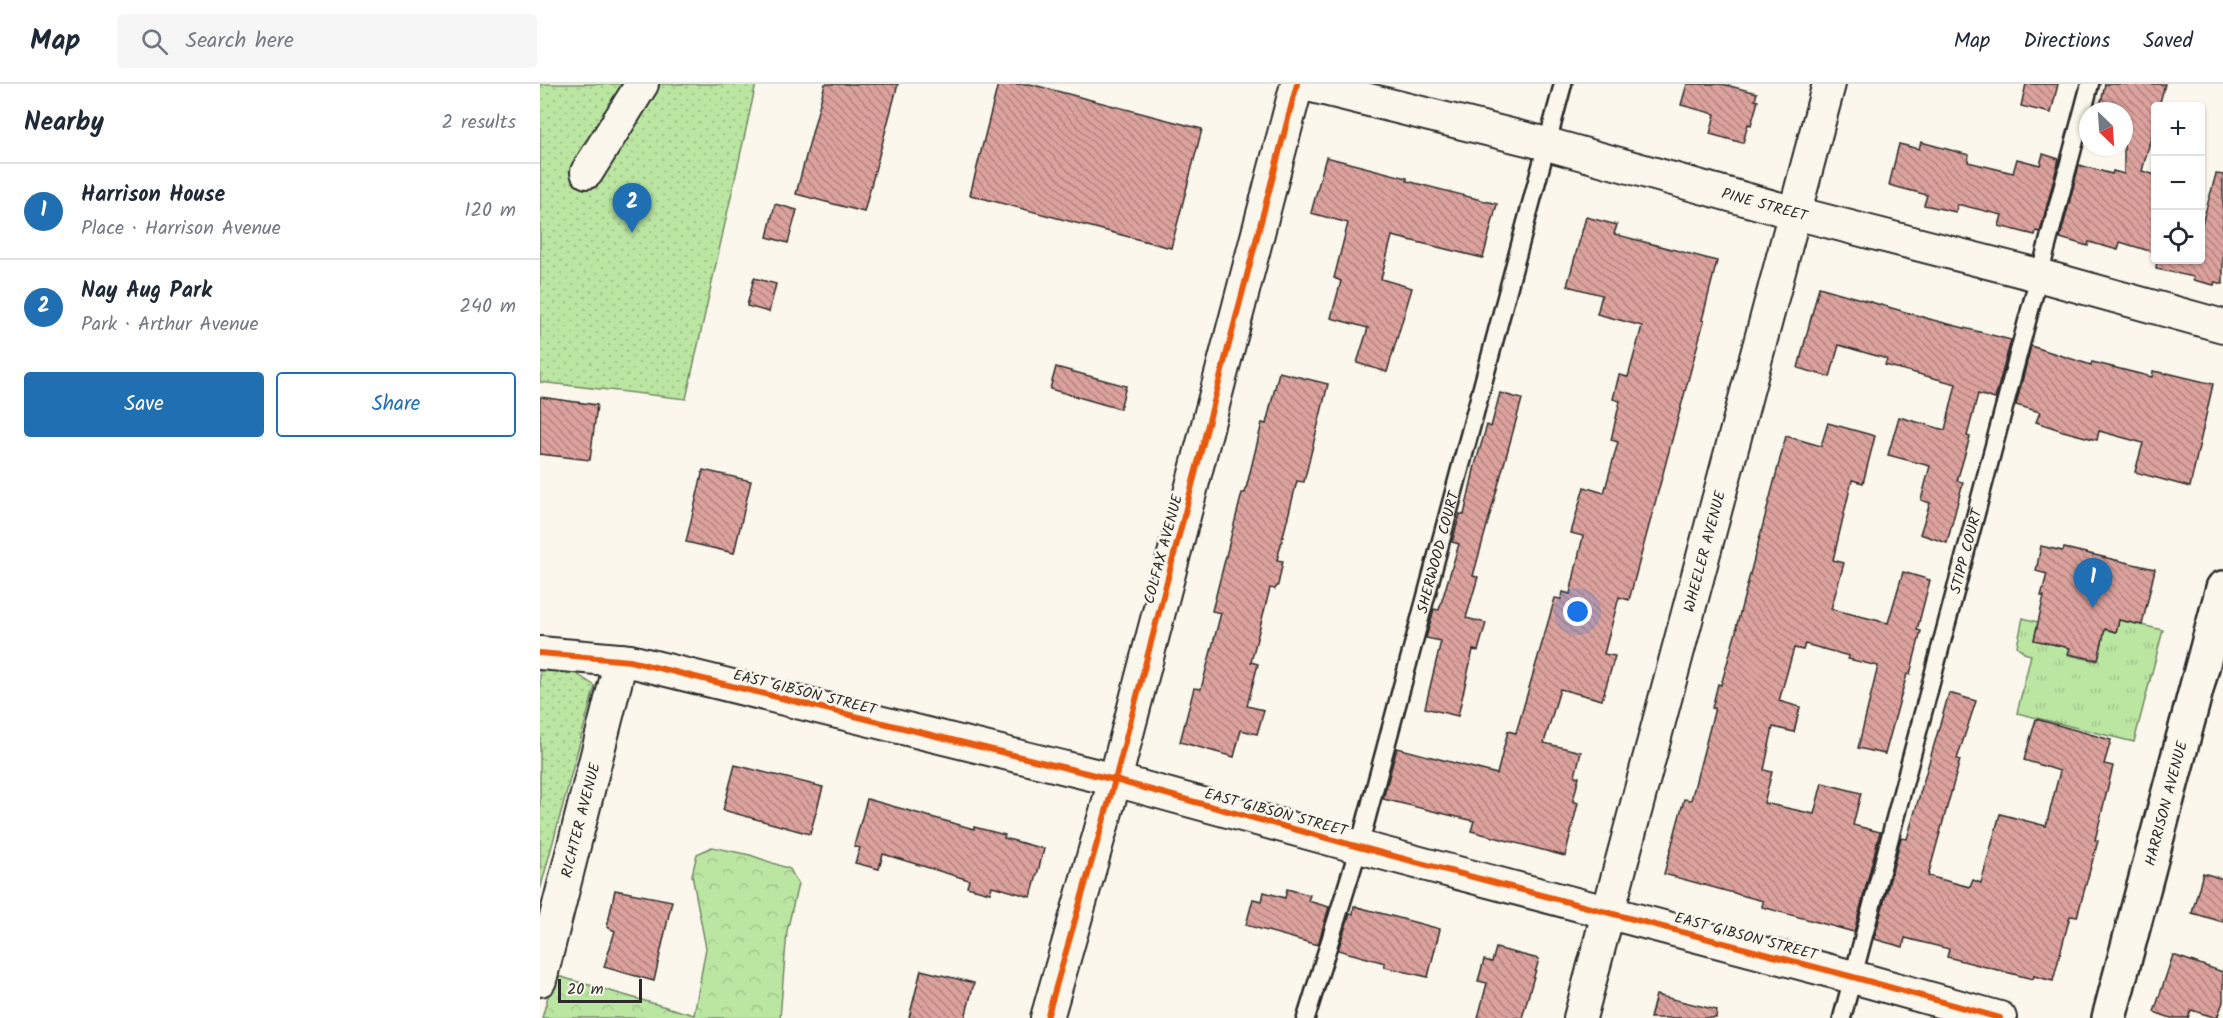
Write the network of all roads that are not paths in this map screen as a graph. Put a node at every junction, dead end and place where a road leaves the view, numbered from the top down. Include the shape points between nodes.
1 (642, 84) edge
2 (1297, 84) edge
3 (1304, 84) edge
4 (1563, 84) edge
5 (1829, 84) edge
6 (2090, 84) edge
7 (1547, 144) junction
8 (586, 172) dead end
9 (1795, 213) junction
10 (2038, 275) junction
11 (2223, 326) edge
12 (2223, 588) edge
13 (540, 654) edge
14 (621, 660) junction
15 (1115, 780) junction
16 (1359, 847) junction
17 (1608, 912) junction
18 (1853, 977) junction
19 (540, 980) edge
20 (1047, 1018) edge
21 (1306, 1018) edge
22 (1580, 1018) edge
23 (1842, 1018) edge
24 (2000, 1018) edge
25 (2109, 1018) edge

1 - 8 street
2 - 15 street, COLFAX AVENUE
3 - 7 street, PINE STREET
4 - 7 lane, SHERWOOD COURT
5 - 9 street, WHEELER AVENUE
6 - 10 lane, STIPP COURT
7 - 9 street, PINE STREET
7 - 16 lane, SHERWOOD COURT
9 - 10 street, PINE STREET
9 - 17 street, WHEELER AVENUE
10 - 11 street, PINE STREET
10 - 18 lane, STIPP COURT
12 - 25 main road, HARRISON AVENUE
13 - 14 street, EAST GIBSON STREET
14 - 15 street, EAST GIBSON STREET
14 - 19 street, RICHTER AVENUE
15 - 16 street, EAST GIBSON STREET
15 - 20 street, COLFAX AVENUE
16 - 17 street, EAST GIBSON STREET
16 - 21 lane, SHERWOOD COURT
17 - 18 street, EAST GIBSON STREET
17 - 22 street, WHEELER AVENUE
18 - 23 lane, STIPP COURT
18 - 24 street, EAST GIBSON STREET

